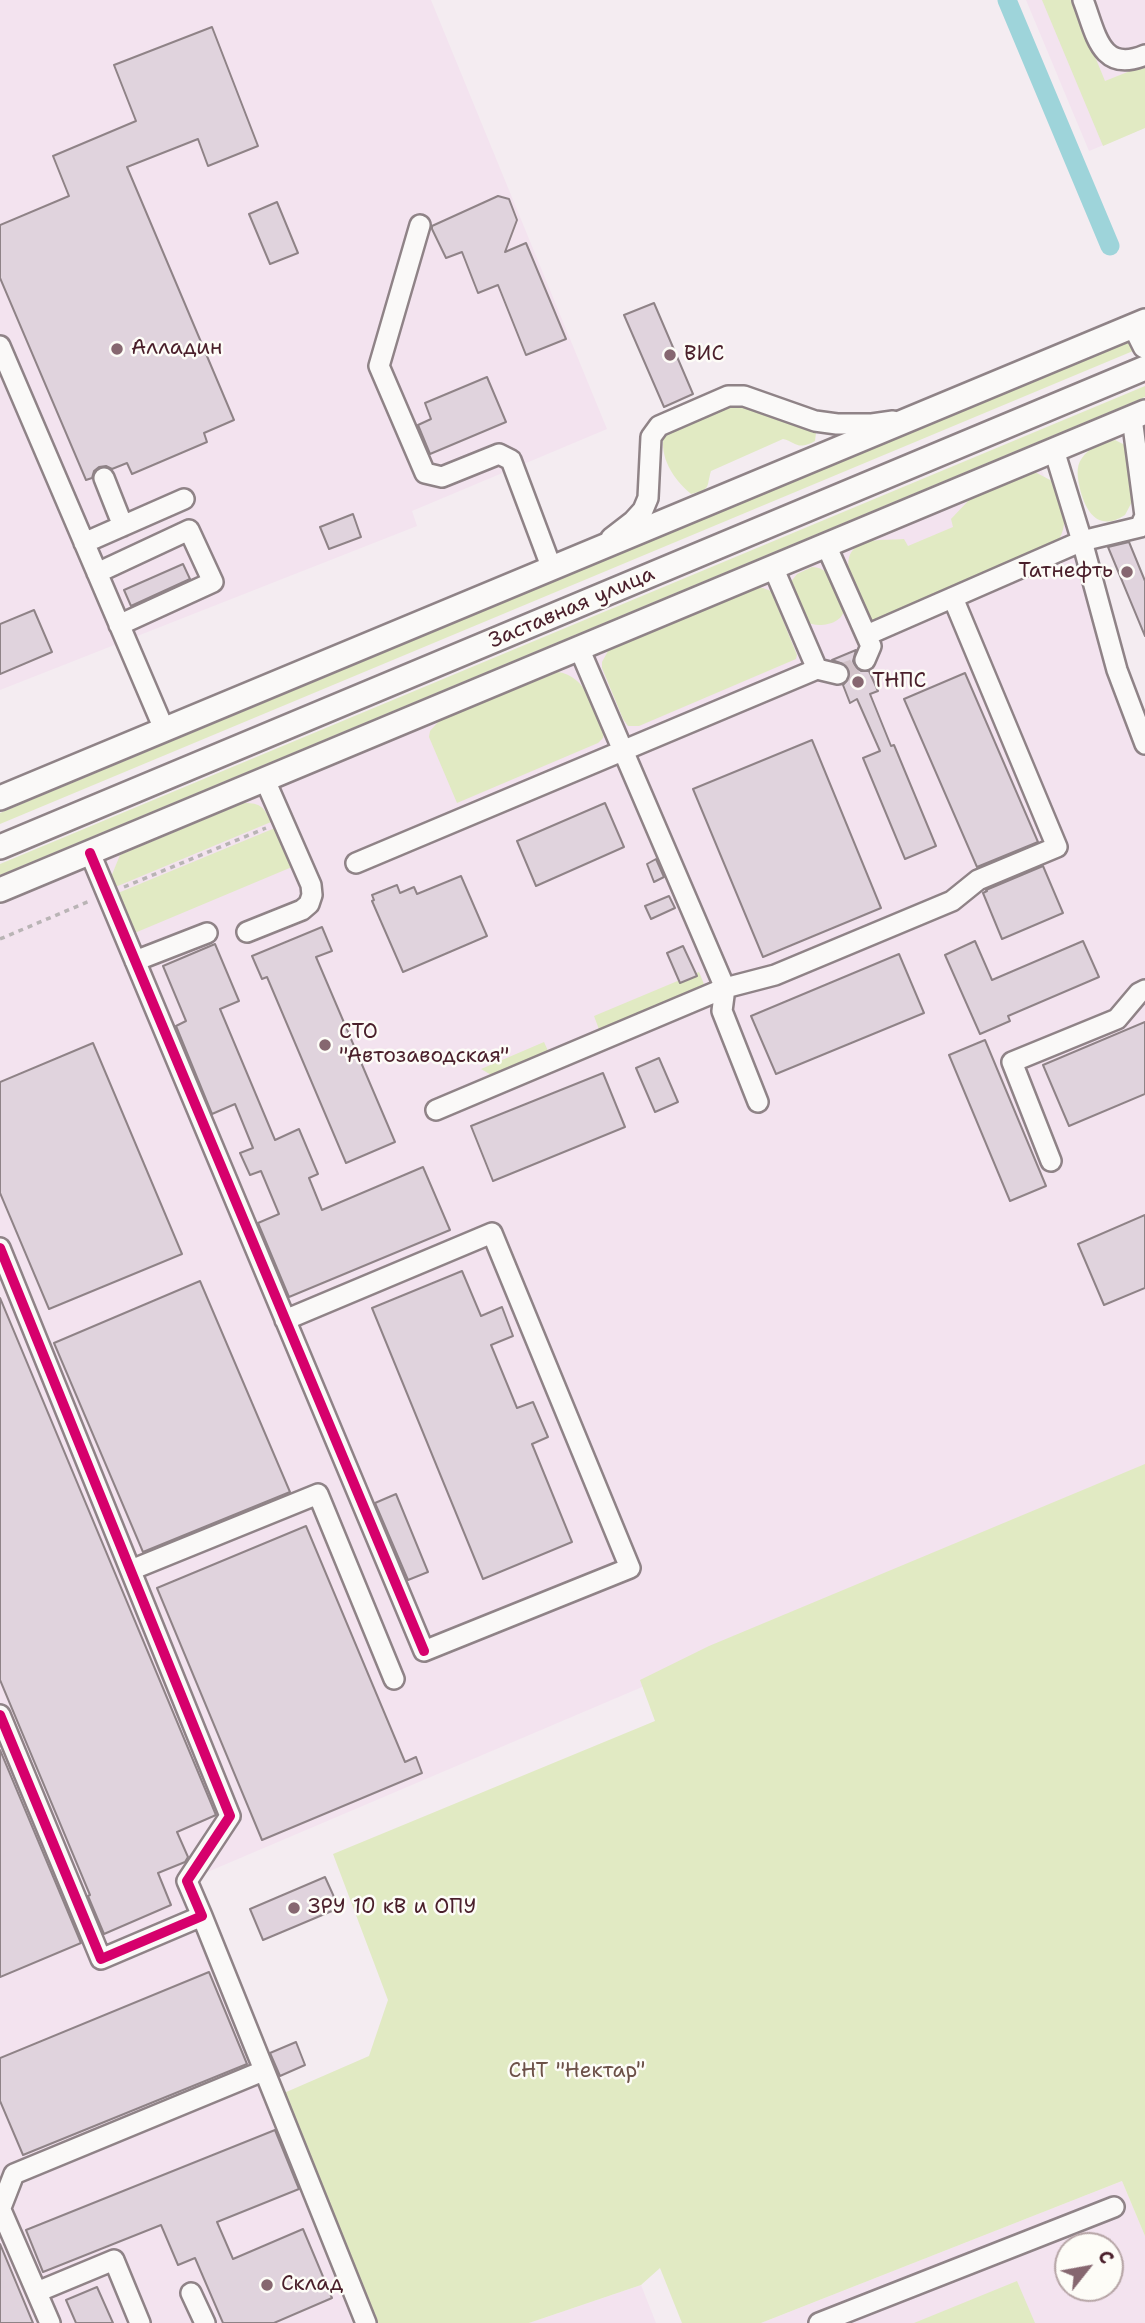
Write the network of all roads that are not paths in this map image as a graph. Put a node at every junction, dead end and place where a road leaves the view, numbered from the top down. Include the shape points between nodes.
1 (1083, 0) edge
2 (1145, 55) edge
3 (420, 225) dead end
4 (1142, 331) edge
5 (0, 345) edge
6 (1145, 368) edge
7 (925, 415) junction
8 (1139, 415) edge
9 (1054, 450) junction
10 (104, 478) dead end
11 (184, 499) dead end
12 (123, 526) junction
13 (1082, 541) junction
14 (84, 543) junction
15 (826, 545) junction
16 (592, 552) junction
17 (773, 568) junction
18 (552, 569) junction
19 (97, 573) junction
20 (953, 598) junction
21 (119, 625) junction
22 (866, 635) junction
23 (579, 648) junction
24 (865, 660) dead end
25 (817, 669) junction
26 (838, 674) tunnel mouth
27 (164, 729) junction
28 (1145, 744) edge
29 (624, 751) junction
30 (264, 780) junction
31 (0, 798) edge
32 (0, 847) edge
33 (90, 853) junction
34 (356, 863) dead end
35 (0, 890) edge
36 (247, 932) dead end
37 (207, 933) dead end
38 (135, 961) junction
39 (725, 988) junction
40 (1145, 989) edge
41 (758, 1102) dead end
42 (436, 1110) dead end
43 (1051, 1161) dead end
44 (0, 1248) edge
45 (285, 1320) junction
46 (131, 1570) junction
47 (394, 1679) dead end
48 (0, 1715) edge
49 (202, 1916) junction
50 (263, 2071) junction
51 (1114, 2207) dead end
52 (1, 2210) edge
53 (37, 2292) junction
54 (191, 2293) dead end
55 (50, 2323) edge
56 (141, 2323) edge
57 (205, 2323) edge
58 (366, 2323) edge
59 (819, 2323) edge

1 - 2 street via 1104,52 1116,60
3 - 18 street via 379,366 425,473 442,477 499,454 511,460
4 - 7 main road, Заставная улица
5 - 14 street
6 - 32 main road, Заставная улица
7 - 16 main road, Заставная улица
7 - 16 street via 872,424 837,424 744,396 728,396 659,426 651,437 648,498 643,510
8 - 9 main road, Заставная улица
8 - 13 street via 1144,522 1140,527
9 - 13 street
9 - 15 main road, Заставная улица
10 - 12 street
11 - 12 street
12 - 14 street
13 - 20 street
13 - 28 street via 1117,670
14 - 19 street
15 - 17 main road, Заставная улица
15 - 22 street
16 - 18 main road, Заставная улица
17 - 23 main road, Заставная улица
17 - 25 street
18 - 27 main road, Заставная улица
19 - 21 street
19 - 21 street via 189,530 213,582
20 - 22 street
20 - 39 street via 1057,847 978,880 952,901 775,975
21 - 27 street
22 - 24 street via 871,646
23 - 29 street
23 - 30 main road, Заставная улица
25 - 26 street
25 - 29 street
27 - 31 main road, Заставная улица
29 - 34 street
29 - 39 street
30 - 33 main road, Заставная улица
30 - 36 street via 312,895 302,910
33 - 35 main road, Заставная улица
33 - 38 street
37 - 38 street
38 - 45 street
39 - 41 street via 722,1011
39 - 42 street
40 - 43 street via 1117,1019 1012,1062
44 - 46 street
45 - 45 street via 424,1651 630,1568 492,1233
46 - 47 street via 318,1494
46 - 49 street via 230,1816 187,1881
48 - 49 street via 101,1959
49 - 50 street
50 - 52 street via 14,2174
50 - 58 street
51 - 59 street
52 - 53 street
53 - 55 street
53 - 56 street via 114,2260
54 - 57 street

